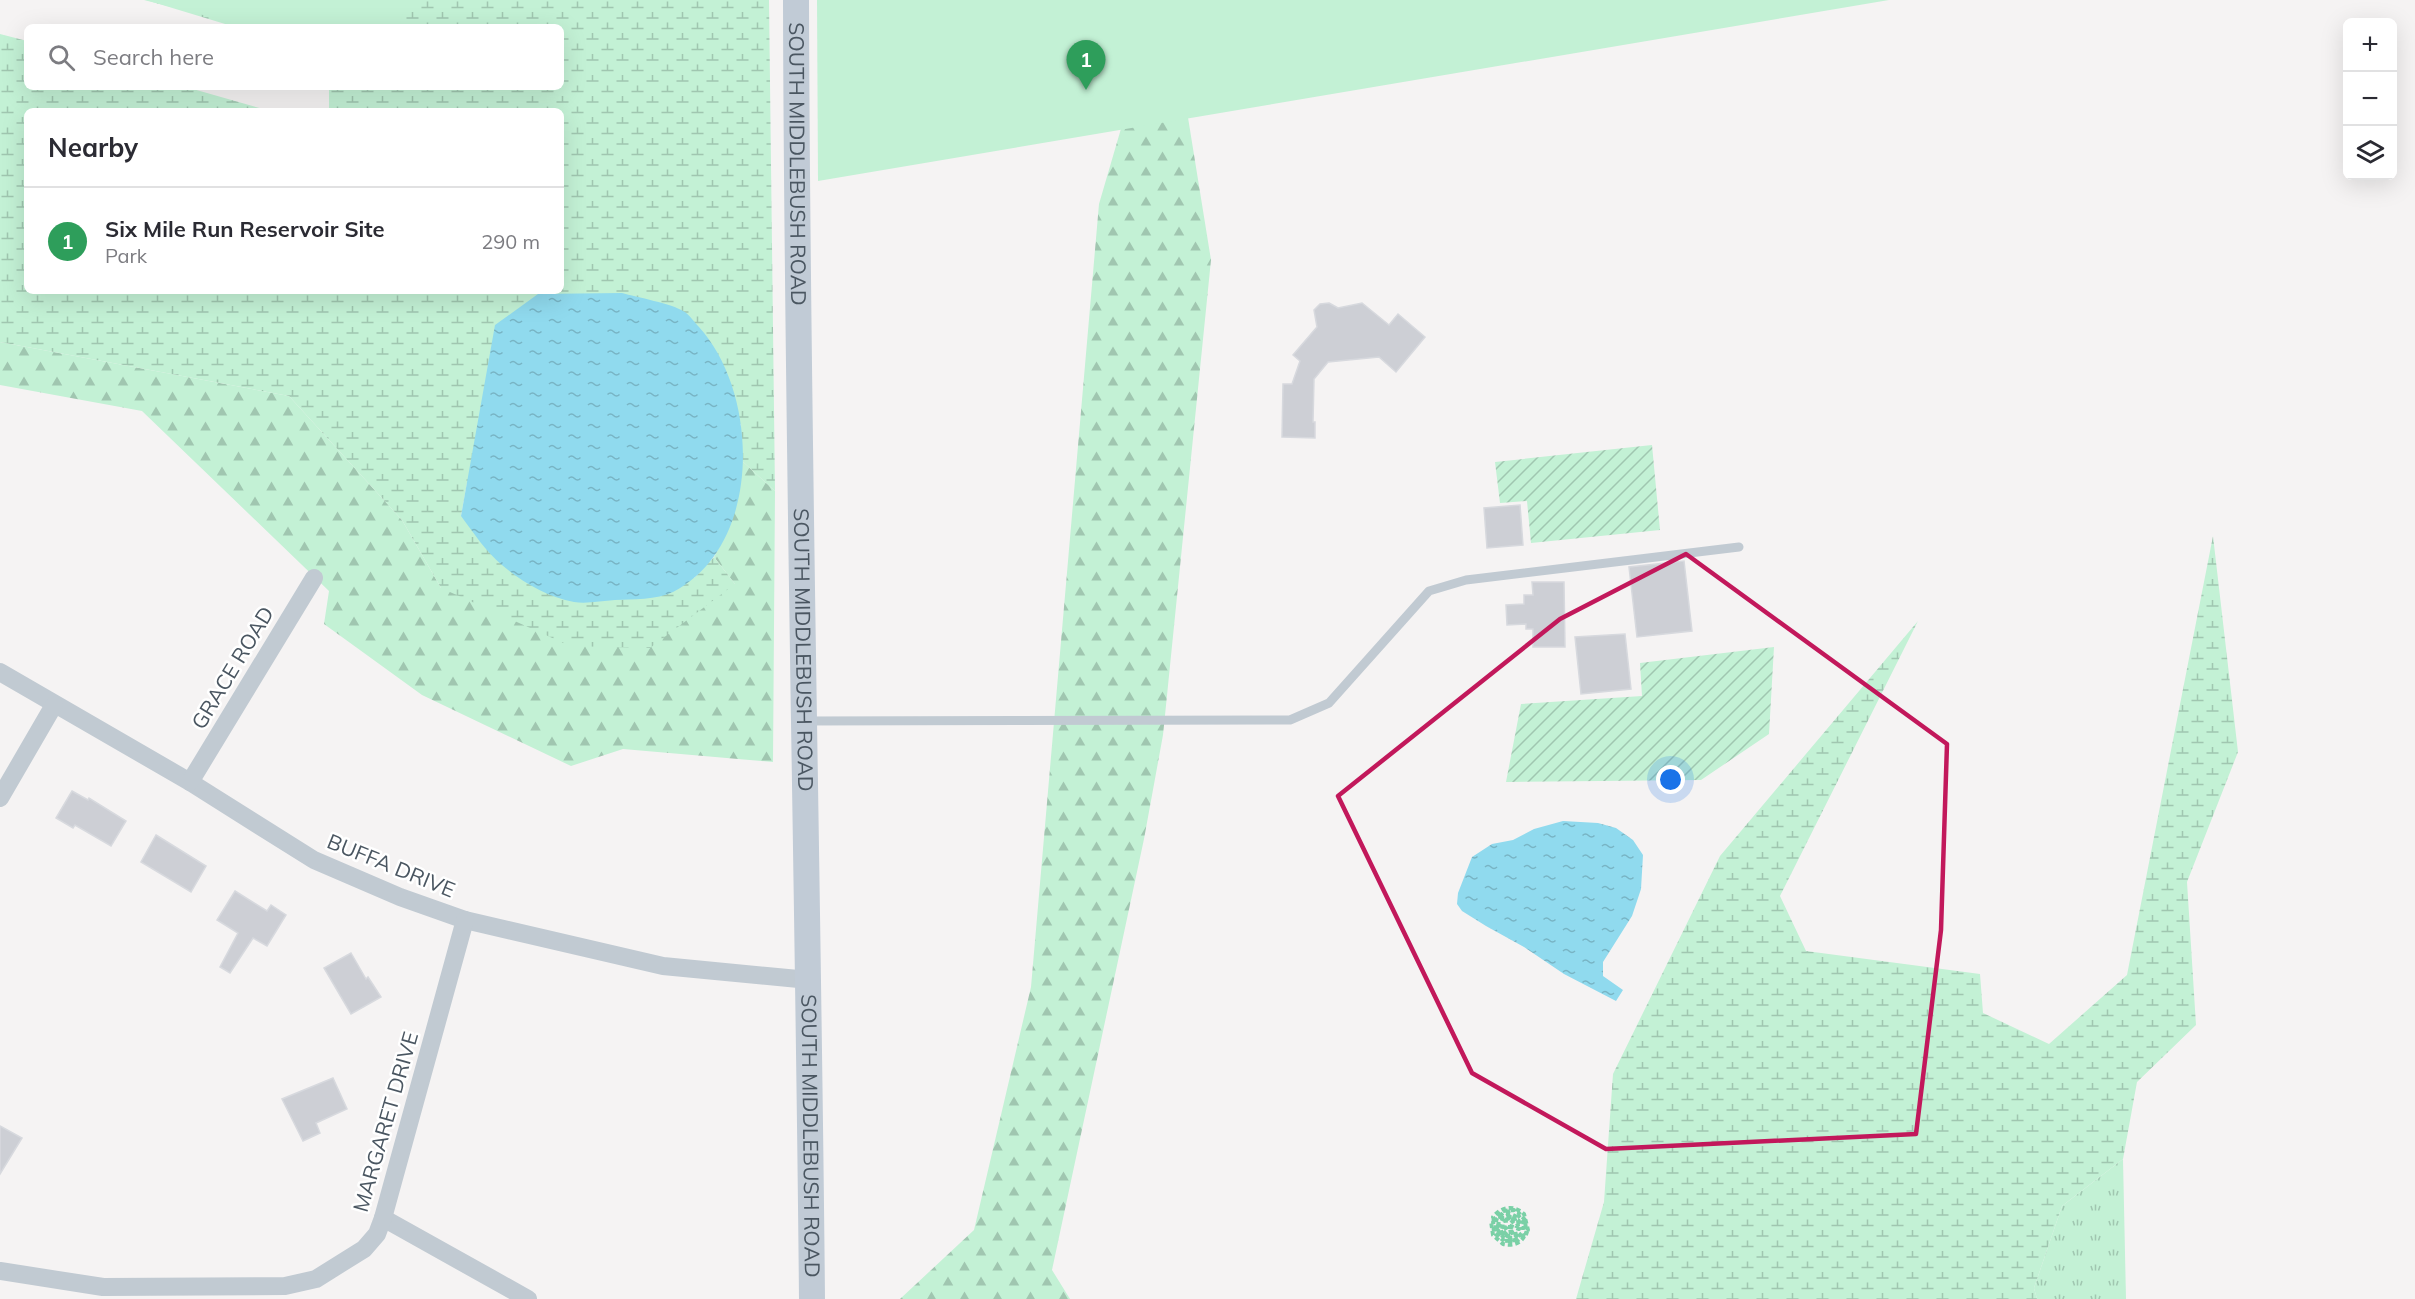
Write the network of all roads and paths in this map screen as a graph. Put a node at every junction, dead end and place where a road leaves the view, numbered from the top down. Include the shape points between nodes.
1 (796, 0) edge
2 (1739, 547) dead end
3 (314, 578) dead end
4 (0, 672) edge
5 (54, 705) junction
6 (803, 721) junction
7 (190, 782) junction
8 (0, 798) edge
9 (465, 920) junction
10 (809, 980) junction
11 (383, 1218) junction
12 (1512, 1227) dead end
13 (1529, 1234) dead end
14 (0, 1271) edge
15 (528, 1299) edge
16 (812, 1299) edge

1 - 6 street, SOUTH MIDDLEBUSH ROAD
2 - 6 lane via 1466,580 1429,591 1329,703 1290,720
3 - 7 street, GRACE ROAD
4 - 5 street, BUFFA DRIVE
5 - 7 street, BUFFA DRIVE
5 - 8 street
6 - 10 street, SOUTH MIDDLEBUSH ROAD
7 - 9 street, BUFFA DRIVE via 314,860
9 - 10 street, BUFFA DRIVE via 663,966
9 - 11 street, MARGARET DRIVE
10 - 16 street, SOUTH MIDDLEBUSH ROAD
11 - 14 street, MARGARET DRIVE via 377,1234 364,1249 316,1279 285,1286 103,1287
11 - 15 street
12 - 13 path via 1519,1229 1518,1220 1514,1218 1516,1226 1511,1220 1503,1221 1512,1216 1503,1218 1499,1226 1503,1235 1503,1224 1508,1232 1515,1231 1508,1236 1519,1233 1515,1238 1504,1238 1497,1223 1505,1215 1511,1214 1517,1217 1523,1228 1518,1212 1525,1220 1528,1230 1524,1214 1514,1208 1502,1209 1493,1217 1503,1210 1514,1210 1503,1213 1496,1220 1496,1231 1503,1240 1494,1233 1491,1221 1493,1235 1503,1244 1515,1244 1525,1234 1516,1242 1505,1241 1515,1240 1523,1232

